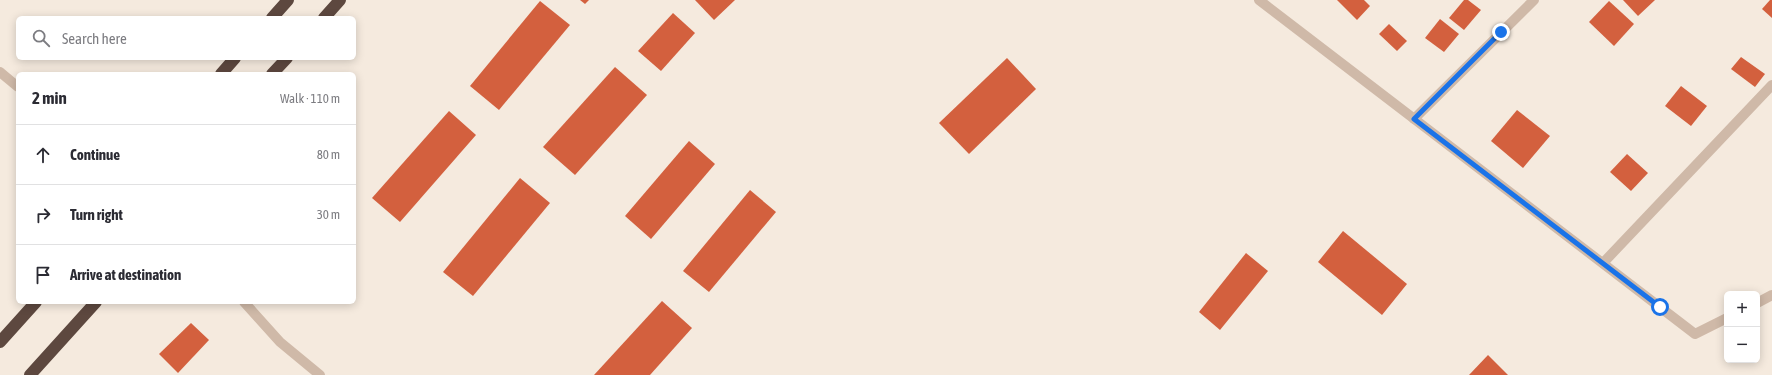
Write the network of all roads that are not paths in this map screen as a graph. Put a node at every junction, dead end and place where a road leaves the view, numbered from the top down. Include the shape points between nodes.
1 (288, 0) edge
2 (340, 0) edge
3 (1259, 0) edge
4 (1534, 0) edge
5 (274, 16) edge
6 (326, 16) edge
7 (233, 60) edge
8 (285, 60) edge
9 (0, 72) edge
10 (223, 72) edge
11 (274, 72) edge
12 (16, 85) edge
13 (1772, 85) edge
14 (1414, 119) junction
15 (1603, 263) junction
16 (1772, 296) edge
17 (1760, 302) edge
18 (34, 304) edge
19 (94, 304) edge
20 (246, 304) edge
21 (1724, 320) edge
22 (0, 342) edge
23 (30, 375) edge
24 (320, 375) edge

1 - 5 highway
2 - 6 highway
3 - 14 street
4 - 14 street
7 - 10 highway
8 - 11 highway
9 - 12 street
13 - 15 street
14 - 15 street
15 - 21 street via 1695,334
16 - 17 street
18 - 22 highway
19 - 23 highway
20 - 24 street via 280,342

